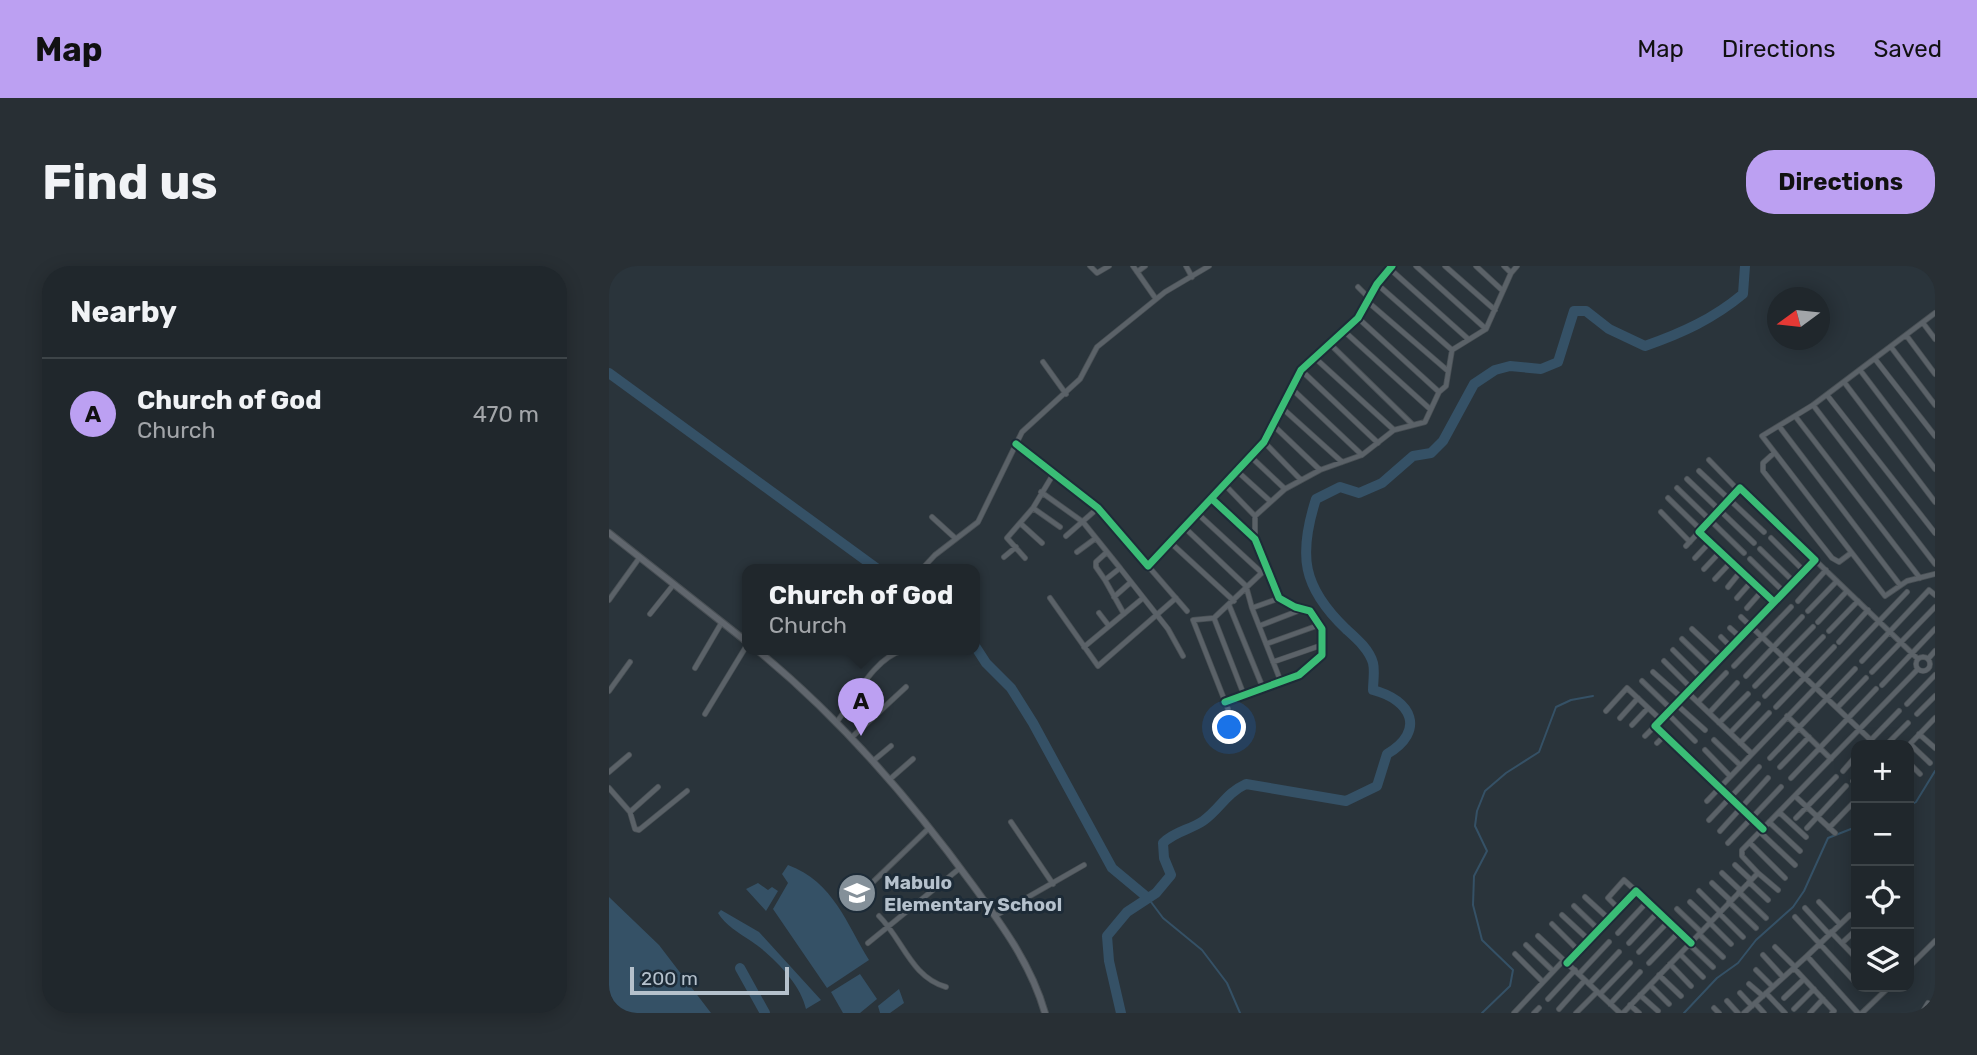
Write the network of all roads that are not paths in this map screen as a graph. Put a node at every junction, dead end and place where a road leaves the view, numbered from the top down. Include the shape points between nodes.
1 (1090, 266) edge
2 (1109, 266) edge
3 (1133, 266) edge
4 (1145, 266) edge
5 (1186, 266) edge
6 (1209, 266) edge
7 (1416, 266) edge
8 (1445, 266) edge
9 (1476, 266) edge
10 (1504, 266) edge
11 (1517, 266) edge
12 (1925, 266) edge
13 (1391, 267) edge
14 (1137, 272) junction
15 (1511, 273) junction
16 (1192, 277) junction
17 (1935, 277) edge
18 (1377, 284) junction
19 (1357, 287) dead end
20 (1503, 291) junction
21 (1156, 299) junction
22 (1369, 300) junction
23 (1495, 310) junction
24 (1935, 313) edge
25 (1358, 318) junction
26 (1923, 323) junction
27 (1486, 329) junction
28 (1345, 332) junction
29 (1906, 335) junction
30 (1468, 338) junction
31 (1935, 339) edge
32 (1330, 344) junction
33 (1891, 346) junction
34 (1452, 350) junction
35 (1315, 358) junction
36 (1875, 359) junction
37 (1043, 362) dead end
38 (1301, 370) junction
39 (1860, 370) junction
40 (1448, 372) junction
41 (1935, 374) edge
42 (1844, 382) junction
43 (1291, 388) junction
44 (1439, 392) junction
45 (1066, 394) junction
46 (1827, 395) junction
47 (1813, 405) junction
48 (1935, 405) edge
49 (1281, 407) junction
50 (1430, 409) junction
51 (1795, 416) junction
52 (1273, 425) junction
53 (1414, 425) junction
54 (1779, 426) junction
55 (1394, 430) junction
56 (1935, 436) edge
57 (1264, 442) junction
58 (1378, 443) junction
59 (1016, 444) junction
60 (1774, 453) junction
61 (1362, 455) junction
62 (1250, 456) junction
63 (1709, 460) dead end
64 (1342, 462) junction
65 (1935, 469) edge
66 (1321, 470) junction
67 (1237, 471) junction
68 (1699, 471) dead end
69 (1055, 473) junction
70 (1687, 479) dead end
71 (1301, 480) junction
72 (1225, 485) junction
73 (1677, 488) dead end
74 (1285, 489) junction
75 (1738, 490) junction
76 (1041, 492) junction
77 (1668, 498) dead end
78 (1212, 499) junction
79 (1730, 499) junction
80 (1270, 501) junction
81 (1935, 502) edge
82 (1033, 508) junction
83 (1098, 508) junction
84 (1721, 510) junction
85 (1661, 512) dead end
86 (1198, 513) junction
87 (1255, 516) junction
88 (932, 517) dead end
89 (1709, 518) junction
90 (1083, 522) junction
91 (1020, 523) junction
92 (1060, 527) dead end
93 (1185, 528) junction
94 (1700, 531) junction
95 (1764, 532) dead end
96 (609, 533) edge
97 (1935, 533) edge
98 (1066, 536) dead end
99 (1096, 537) junction
100 (955, 538) junction
101 (1771, 538) dead end
102 (1255, 539) junction
103 (1042, 542) dead end
104 (1710, 542) junction
105 (1171, 543) junction
106 (1754, 543) dead end
107 (1016, 547) junction
108 (1760, 549) dead end
109 (1077, 552) dead end
110 (1107, 552) junction
111 (1720, 552) junction
112 (1744, 553) dead end
113 (1851, 553) junction
114 (641, 556) junction
115 (1004, 557) dead end
116 (1025, 558) dead end
117 (1695, 558) dead end
118 (1750, 559) dead end
119 (1815, 560) junction
120 (1731, 562) junction
121 (927, 564) edge
122 (1935, 564) edge
123 (1148, 566) junction
124 (1269, 567) junction
125 (1120, 568) junction
126 (1704, 569) dead end
127 (1826, 570) junction
128 (1741, 571) junction
129 (1804, 572) junction
130 (1262, 573) junction
131 (1935, 574) edge
132 (1920, 578) junction
133 (1715, 579) dead end
134 (1105, 580) junction
135 (1752, 581) junction
136 (1837, 581) junction
137 (1131, 582) junction
138 (1794, 582) junction
139 (675, 583) junction
140 (1901, 585) junction
141 (1247, 586) junction
142 (1728, 587) dead end
143 (1762, 591) junction
144 (1847, 591) junction
145 (1784, 592) junction
146 (1907, 592) dead end
147 (1935, 595) edge
148 (1114, 597) junction
149 (1050, 598) dead end
150 (1143, 598) junction
151 (1176, 598) junction
152 (1280, 598) junction
153 (1737, 598) dead end
154 (609, 600) edge
155 (1798, 601) dead end
156 (1858, 601) junction
157 (1774, 602) junction
158 (1231, 603) junction
159 (1791, 607) dead end
160 (1935, 607) edge
161 (1252, 608) junction
162 (1747, 608) dead end
163 (1304, 609) junction
164 (1868, 610) junction
165 (1187, 611) dead end
166 (1808, 611) dead end
167 (1099, 612) dead end
168 (650, 614) dead end
169 (1124, 614) junction
170 (1156, 614) junction
171 (1741, 617) dead end
172 (1802, 617) dead end
173 (1214, 618) junction
174 (722, 621) junction
175 (1818, 622) dead end
176 (1879, 622) junction
177 (1319, 625) junction
178 (1109, 626) junction
179 (1259, 626) junction
180 (1752, 626) junction
181 (1813, 627) dead end
182 (1730, 628) dead end
183 (1692, 629) dead end
184 (1935, 629) edge
185 (1829, 631) dead end
186 (1890, 632) junction
187 (1721, 637) dead end
188 (1741, 637) junction
189 (1763, 637) junction
190 (1823, 637) dead end
191 (742, 639) edge
192 (1682, 639) dead end
193 (1839, 642) dead end
194 (1901, 642) junction
195 (1266, 644) junction
196 (1322, 645) junction
197 (1084, 647) junction
198 (1731, 647) junction
199 (1774, 647) junction
200 (1834, 647) dead end
201 (1673, 650) dead end
202 (1935, 651) edge
203 (742, 652) edge
204 (1912, 653) junction
205 (762, 655) edge
206 (891, 655) edge
207 (1183, 656) dead end
208 (1721, 657) junction
209 (1784, 657) junction
210 (1918, 659) junction
211 (1928, 659) junction
212 (1664, 661) dead end
213 (1862, 661) dead end
214 (630, 662) dead end
215 (1273, 662) junction
216 (1734, 666) dead end
217 (1711, 667) junction
218 (1794, 667) junction
219 (695, 668) dead end
220 (1929, 668) junction
221 (1855, 669) dead end
222 (1918, 669) junction
223 (1653, 671) dead end
224 (1725, 673) dead end
225 (1872, 673) dead end
226 (1935, 674) edge
227 (1746, 676) dead end
228 (1805, 677) junction
229 (1701, 678) junction
230 (1866, 678) dead end
231 (1642, 681) dead end
232 (1281, 682) junction
233 (1737, 683) dead end
234 (1882, 685) dead end
235 (1755, 686) dead end
236 (906, 687) dead end
237 (1815, 687) junction
238 (1263, 688) junction
239 (1876, 689) dead end
240 (1689, 690) junction
241 (609, 691) edge
242 (1748, 694) dead end
243 (1244, 695) junction
244 (1765, 696) dead end
245 (1935, 696) edge
246 (1638, 698) junction
247 (1682, 698) junction
248 (1827, 698) junction
249 (1225, 702) junction
250 (1698, 702) junction
251 (1676, 704) junction
252 (1758, 704) dead end
253 (1907, 704) dead end
254 (1776, 707) dead end
255 (1648, 708) junction
256 (1837, 708) junction
257 (1228, 709) dead end
258 (1606, 711) dead end
259 (1669, 711) junction
260 (1899, 711) dead end
261 (705, 713) dead end
262 (1709, 713) junction
263 (1769, 713) dead end
264 (1917, 714) dead end
265 (1787, 716) junction
266 (1620, 718) dead end
267 (1847, 718) junction
268 (1935, 718) edge
269 (1661, 720) junction
270 (836, 723) junction
271 (1719, 723) junction
272 (1908, 723) dead end
273 (1930, 723) junction
274 (1632, 725) dead end
275 (1655, 726) junction
276 (1798, 727) junction
277 (1935, 728) edge
278 (1860, 729) junction
279 (1705, 730) dead end
280 (1730, 733) junction
281 (1919, 734) junction
282 (1665, 735) junction
283 (1645, 736) dead end
284 (1809, 737) junction
285 (851, 738) junction
286 (1714, 740) dead end
287 (1871, 740) joint
288 (1892, 740) edge
289 (1914, 740) edge
290 (1695, 741) dead end
291 (1657, 743) dead end
292 (1740, 743) junction
293 (891, 746) dead end
294 (1819, 747) junction
295 (1935, 748) edge
296 (1914, 749) edge
297 (1705, 750) dead end
298 (1751, 753) junction
299 (629, 755) dead end
300 (1770, 758) dead end
301 (1831, 758) junction
302 (913, 759) dead end
303 (872, 762) junction
304 (1851, 762) edge
305 (1930, 763) dead end
306 (1740, 765) junction
307 (1759, 767) dead end
308 (1780, 767) dead end
309 (1914, 768) edge
310 (1843, 771) dead end
311 (609, 772) edge
312 (1920, 774) dead end
313 (1730, 776) junction
314 (1836, 777) dead end
315 (1768, 778) dead end
316 (1791, 778) dead end
317 (889, 780) junction
318 (1846, 786) dead end
319 (658, 787) dead end
320 (1720, 787) junction
321 (1781, 787) dead end
322 (609, 788) edge
323 (687, 791) dead end
324 (1795, 796) junction
325 (1730, 798) junction
326 (1707, 801) dead end
327 (1853, 803) edge
328 (1741, 807) junction
329 (1807, 807) junction
330 (1779, 812) junction
331 (630, 813) junction
332 (1817, 817) junction
333 (1751, 818) junction
334 (1796, 818) dead end
335 (1709, 820) dead end
336 (1011, 822) dead end
337 (1769, 822) junction
338 (929, 827) junction
339 (1807, 828) dead end
340 (1829, 828) junction
341 (1762, 830) junction
342 (1720, 831) dead end
343 (1835, 833) dead end
344 (1806, 837) dead end
345 (1750, 842) junction
346 (1728, 843) dead end
347 (1800, 851) dead end
348 (1084, 864) dead end
349 (1735, 865) dead end
350 (1795, 865) dead end
351 (960, 867) junction
352 (1722, 873) dead end
353 (1758, 873) junction
354 (1785, 878) dead end
355 (1750, 881) junction
356 (873, 882) dead end
357 (1712, 883) dead end
358 (1053, 884) junction
359 (1778, 890) dead end
360 (1636, 891) junction
361 (1699, 891) dead end
362 (1740, 891) junction
363 (1585, 897) dead end
364 (1768, 900) dead end
365 (1647, 902) junction
366 (1689, 902) dead end
367 (1730, 902) junction
368 (1819, 902) dead end
369 (1574, 906) dead end
370 (1805, 908) dead end
371 (1619, 909) junction
372 (1677, 909) dead end
373 (1658, 912) junction
374 (1720, 913) junction
375 (1562, 915) dead end
376 (1850, 915) dead end
377 (879, 916) dead end
378 (995, 916) junction
379 (1795, 917) dead end
380 (1766, 918) dead end
381 (1609, 919) junction
382 (1668, 922) junction
383 (1710, 922) junction
384 (1552, 924) dead end
385 (1840, 924) junction
386 (889, 926) junction
387 (1756, 929) dead end
388 (1599, 930) junction
389 (1679, 932) junction
390 (1618, 933) dead end
391 (1700, 933) junction
392 (1830, 933) junction
393 (1851, 935) edge
394 (1538, 936) dead end
395 (1743, 937) dead end
396 (1589, 940) junction
397 (1935, 941) edge
398 (1609, 942) dead end
399 (868, 943) dead end
400 (1629, 943) dead end
401 (1690, 943) junction
402 (1820, 943) junction
403 (1842, 943) junction
404 (1731, 944) dead end
405 (1526, 945) dead end
406 (1775, 947) dead end
407 (1579, 951) junction
408 (1851, 951) edge
409 (1619, 952) dead end
410 (1639, 952) dead end
411 (1515, 954) dead end
412 (1680, 954) junction
413 (1763, 955) dead end
414 (1807, 956) junction
415 (1723, 957) dead end
416 (1566, 962) junction
417 (1914, 962) edge
418 (1630, 963) dead end
419 (1649, 963) dead end
420 (1670, 964) junction
421 (1713, 967) dead end
422 (1794, 967) junction
423 (1756, 970) dead end
424 (1553, 971) junction
425 (1576, 972) junction
426 (1640, 972) dead end
427 (1659, 975) junction
428 (1703, 977) dead end
429 (1783, 977) junction
430 (1851, 977) edge
431 (1804, 979) junction
432 (1543, 982) junction
433 (1587, 982) junction
434 (1749, 984) dead end
435 (1650, 985) junction
436 (1692, 986) dead end
437 (946, 987) dead end
438 (1773, 987) junction
439 (1814, 989) junction
440 (1883, 992) edge
441 (1599, 993) junction
442 (1740, 993) dead end
443 (1640, 995) junction
444 (1764, 995) junction
445 (1681, 996) dead end
446 (1784, 998) dead end
447 (1548, 999) dead end
448 (1823, 999) junction
449 (1727, 1001) dead end
450 (1610, 1004) junction
451 (1669, 1004) dead end
452 (1630, 1005) junction
453 (1753, 1005) junction
454 (1714, 1008) dead end
455 (1935, 1008) edge
456 (1559, 1009) dead end
457 (1794, 1009) dead end
458 (1658, 1011) edge
459 (1045, 1013) edge
460 (1514, 1013) edge
461 (1576, 1013) edge
462 (1621, 1013) edge
463 (1639, 1013) edge
464 (1719, 1013) edge
465 (1738, 1013) edge
466 (1744, 1013) edge
467 (1764, 1013) edge
468 (1785, 1013) edge
469 (1810, 1013) edge
470 (1832, 1013) edge
471 (1860, 1013) edge
472 (1921, 1013) edge

1 - 2 street via 1097,273
3 - 14 street
4 - 14 street
5 - 16 street
6 - 16 street
7 - 27 street
8 - 23 street
9 - 20 street
10 - 15 street
11 - 15 street
12 - 17 street
13 - 18 street
13 - 30 street
14 - 21 street
15 - 20 street
16 - 21 street
18 - 22 street
18 - 34 street
19 - 22 street
20 - 23 street
21 - 45 street via 1097,347 1085,373
22 - 25 street
22 - 40 street
23 - 27 street
24 - 26 street
25 - 28 street
25 - 44 street
26 - 29 street
26 - 31 street
27 - 30 street
28 - 32 street
28 - 50 street
29 - 33 street
29 - 41 street
30 - 34 street
32 - 35 street
32 - 53 street
33 - 36 street
33 - 48 street
34 - 40 street
35 - 38 street
35 - 55 street
36 - 39 street
36 - 56 street
37 - 45 street
38 - 43 street
38 - 58 street
39 - 42 street
39 - 65 street
40 - 44 street via 1446,386
42 - 46 street
42 - 81 street
43 - 49 street
43 - 61 street
44 - 50 street
45 - 59 street via 1026,428
46 - 47 street
46 - 97 street
47 - 51 street
47 - 122 street
49 - 52 street
49 - 64 street
50 - 53 street via 1425,422
51 - 54 street
51 - 132 street
52 - 57 street
52 - 66 street
53 - 55 street
54 - 60 street via 1762,436
54 - 140 street
55 - 58 street
57 - 62 street
57 - 71 street
58 - 61 street
59 - 69 street
59 - 100 street via 982,517
60 - 113 street
60 - 113 street via 1763,463 1763,471 1832,558 1839,562
61 - 64 street
62 - 67 street
62 - 74 street
63 - 75 street
64 - 66 street
66 - 71 street
67 - 72 street
67 - 80 street
68 - 79 street
69 - 76 street
69 - 83 street
70 - 84 street
71 - 74 street
72 - 78 street
72 - 87 street
73 - 89 street
74 - 80 street
75 - 79 street
75 - 119 street
76 - 82 street
76 - 90 street
77 - 94 street
78 - 86 street
78 - 102 street
79 - 84 street
79 - 95 street
80 - 87 street
82 - 91 street
82 - 92 street
83 - 90 street
83 - 123 street
84 - 89 street
84 - 106 street
85 - 94 street via 1688,544
86 - 93 street
86 - 130 street
87 - 102 street
88 - 100 street
89 - 94 street
89 - 112 street
90 - 98 street
90 - 99 street
91 - 103 street
91 - 107 street via 1007,538
93 - 105 street
93 - 141 street
94 - 104 street
96 - 114 main road
99 - 109 street
99 - 110 street
100 - 121 street
101 - 129 street
102 - 124 street
104 - 111 street
104 - 117 street
105 - 123 street
105 - 158 street
107 - 115 street
107 - 116 street
108 - 138 street
110 - 125 street
110 - 134 street via 1096,562
111 - 120 street
111 - 126 street
113 - 140 street via 1885,596
114 - 139 main road
114 - 154 street
118 - 145 street
119 - 127 street
119 - 129 street
120 - 128 street
120 - 133 street
123 - 151 street
124 - 130 street
124 - 152 street
125 - 134 street
125 - 137 street
127 - 136 street
127 - 155 street
128 - 135 street
128 - 142 street
129 - 138 street
130 - 141 street
131 - 132 street
132 - 140 street
134 - 148 street
135 - 143 street
135 - 153 street
136 - 144 street
136 - 166 street
137 - 148 street
137 - 150 street
138 - 145 street
139 - 168 street
139 - 174 main road
141 - 158 street
141 - 161 street
143 - 157 street
143 - 162 street
144 - 156 street
144 - 175 street
145 - 157 street
146 - 176 street
147 - 186 street via 1929,590
148 - 169 street
149 - 197 street
150 - 169 street
150 - 170 street
151 - 165 street
151 - 170 street
152 - 161 street
152 - 163 street
156 - 164 street
156 - 185 street
157 - 180 street
158 - 173 street
158 - 238 street
159 - 189 street
160 - 194 street
161 - 179 street
163 - 177 street
163 - 179 street
164 - 176 street
164 - 193 street
167 - 178 street
169 - 178 street
170 - 197 street via 1098,666
170 - 207 street
171 - 180 street
172 - 199 street
173 - 243 street
173 - 249 street via 1193,620
174 - 191 main road
174 - 219 street
176 - 186 street
176 - 237 street
177 - 195 street
177 - 196 street
178 - 197 street
179 - 195 street
180 - 188 street
180 - 189 street
181 - 209 street
182 - 188 street
183 - 208 street
184 - 204 street
186 - 194 street
186 - 213 street
187 - 198 street
188 - 198 street
189 - 199 street
189 - 216 street
190 - 218 street
192 - 217 street
194 - 204 street
194 - 225 street
195 - 215 street
196 - 215 street
196 - 232 street via 1322,655 1299,675
198 - 208 street
199 - 209 street
199 - 227 street
200 - 228 street
201 - 229 street
202 - 211 street
203 - 261 street
204 - 210 street
204 - 234 street
205 - 270 main road
206 - 270 street
208 - 217 street
209 - 218 street
209 - 235 street
210 - 211 street
210 - 222 street
211 - 220 street
212 - 240 street
214 - 241 street
215 - 232 street
217 - 229 street
218 - 228 street
218 - 244 street
220 - 222 street
220 - 226 street
221 - 248 street
222 - 278 street
223 - 247 street
224 - 250 street
226 - 253 street
228 - 237 street
228 - 254 street
229 - 240 street
230 - 256 street
231 - 259 street
232 - 238 street
233 - 262 street
236 - 285 street
237 - 248 street
237 - 265 street
238 - 243 street
239 - 267 street
240 - 247 street
240 - 250 street
242 - 271 street
243 - 249 street
245 - 264 street
246 - 255 street
246 - 258 street via 1627,688
246 - 266 street
247 - 251 street
248 - 256 street
248 - 276 street
249 - 257 street
250 - 262 street
251 - 259 street
251 - 279 street
252 - 280 street
255 - 269 street
255 - 274 street
256 - 267 street
259 - 269 street
259 - 290 street
260 - 287 street
262 - 271 street
263 - 292 street
265 - 276 street
265 - 298 street
267 - 278 street
267 - 294 street
268 - 273 street
269 - 275 street
270 - 285 main road
271 - 280 street
272 - 288 street
273 - 277 street
273 - 281 street
275 - 282 street
275 - 283 street
276 - 284 street
276 - 300 street
278 - 287 street
278 - 301 street
280 - 292 street
281 - 289 street
281 - 295 street
282 - 291 street
282 - 320 street
284 - 294 street
284 - 308 street
285 - 303 main road
286 - 306 street
292 - 298 street
293 - 303 street
294 - 301 street
294 - 316 street
296 - 305 street
297 - 313 street
298 - 306 street
299 - 311 street
301 - 324 street
302 - 317 street
303 - 317 main road
304 - 310 street
306 - 313 street
307 - 325 street
309 - 312 street
313 - 320 street
314 - 329 street
315 - 328 street
317 - 338 main road
318 - 332 street
319 - 331 street
320 - 325 street
320 - 326 street
321 - 333 street
322 - 331 street
323 - 331 street via 639,830
324 - 329 street
324 - 330 street
325 - 328 street
325 - 335 street
327 - 340 street
328 - 333 street
328 - 342 street
329 - 332 street
329 - 334 street
330 - 337 street
330 - 344 street
332 - 339 street
332 - 340 street
333 - 341 street
333 - 346 street
336 - 358 street
337 - 341 street
337 - 347 street
338 - 351 main road
338 - 356 street
340 - 343 street
341 - 345 street
341 - 350 street
345 - 353 street via 1742,856
345 - 354 street
348 - 358 street
349 - 355 street
351 - 378 main road
351 - 386 street
352 - 362 street
353 - 355 street
353 - 359 street
355 - 362 street
355 - 364 street
357 - 367 street
358 - 378 street
360 - 365 street
360 - 371 street
360 - 371 street via 1624,880 1608,898
361 - 374 street
362 - 367 street
362 - 380 street
363 - 381 street
365 - 373 street
365 - 390 street
366 - 383 street
367 - 374 street
367 - 387 street
368 - 385 street
369 - 388 street
370 - 392 street
371 - 381 street
372 - 391 street
373 - 382 street
373 - 400 street
374 - 383 street
374 - 395 street
375 - 396 street
376 - 385 street
377 - 386 street
378 - 459 main road via 1030,971
379 - 402 street
381 - 388 street
382 - 389 street
382 - 410 street
383 - 391 street
383 - 404 street
384 - 407 street
385 - 392 street
386 - 399 street
386 - 437 street via 919,974
388 - 396 street
389 - 401 street
389 - 419 street
391 - 401 street
391 - 415 street
392 - 402 street
392 - 403 street
393 - 403 street
394 - 416 street
396 - 407 street
397 - 417 street
398 - 425 street
401 - 412 street
401 - 421 street
402 - 414 street
402 - 430 street
403 - 408 street
405 - 424 street
406 - 422 street
407 - 416 street
409 - 433 street
411 - 432 street
412 - 420 street
412 - 428 street
413 - 429 street
414 - 422 street
414 - 471 street
416 - 424 street
416 - 425 street
418 - 441 street
420 - 427 street
420 - 436 street
422 - 429 street
422 - 431 street
423 - 438 street
424 - 432 street
425 - 433 street
425 - 447 street
426 - 450 street
427 - 435 street
427 - 445 street
429 - 438 street
431 - 439 street
431 - 446 street
432 - 460 street
433 - 441 street
433 - 456 street
434 - 444 street
435 - 443 street
435 - 451 street
438 - 444 street
439 - 448 street
439 - 457 street
440 - 471 street
441 - 450 street
441 - 461 street
442 - 453 street
443 - 452 street
443 - 458 street
444 - 453 street
444 - 468 street
448 - 469 street
448 - 470 street
449 - 465 street
450 - 462 street
452 - 462 street
452 - 463 street
453 - 466 street
453 - 467 street
454 - 464 street
455 - 472 street via 1927,1003

